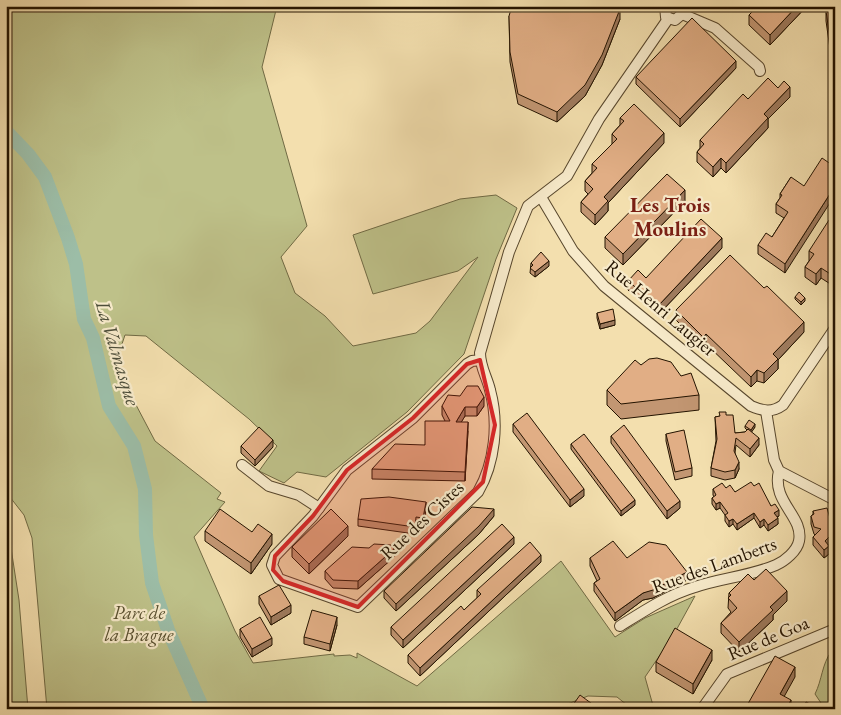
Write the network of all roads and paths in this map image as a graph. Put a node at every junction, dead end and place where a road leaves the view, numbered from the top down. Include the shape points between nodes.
1 (662, 7) edge
2 (682, 10) edge
3 (668, 19) junction
4 (760, 71) dead end
5 (541, 197) junction
6 (835, 328) edge
7 (480, 360) junction
8 (766, 411) junction
9 (242, 465) dead end
10 (779, 470) junction
11 (835, 500) edge
12 (319, 508) junction
13 (620, 626) dead end
14 (835, 629) edge
15 (702, 709) edge

1 - 3 street
2 - 3 street via 675,20
2 - 4 street via 715,28
3 - 5 street via 599,119 567,176
5 - 7 street, Rue des Cistes via 528,206 509,252
5 - 8 street, Rue Henri Laugier via 573,251 604,286 751,406
6 - 8 street via 783,405
7 - 12 street via 467,364 413,418 347,470
7 - 12 street, Rue des Cistes via 493,404 494,440 486,476 478,492 358,606 284,582 273,570 275,556
8 - 10 street via 774,460
9 - 12 street via 269,486 299,495
10 - 11 street
10 - 13 street, Rue des Lamberts via 778,491 800,534 799,544 792,554 777,565 693,587
14 - 15 street, Rue de Goa via 727,674

